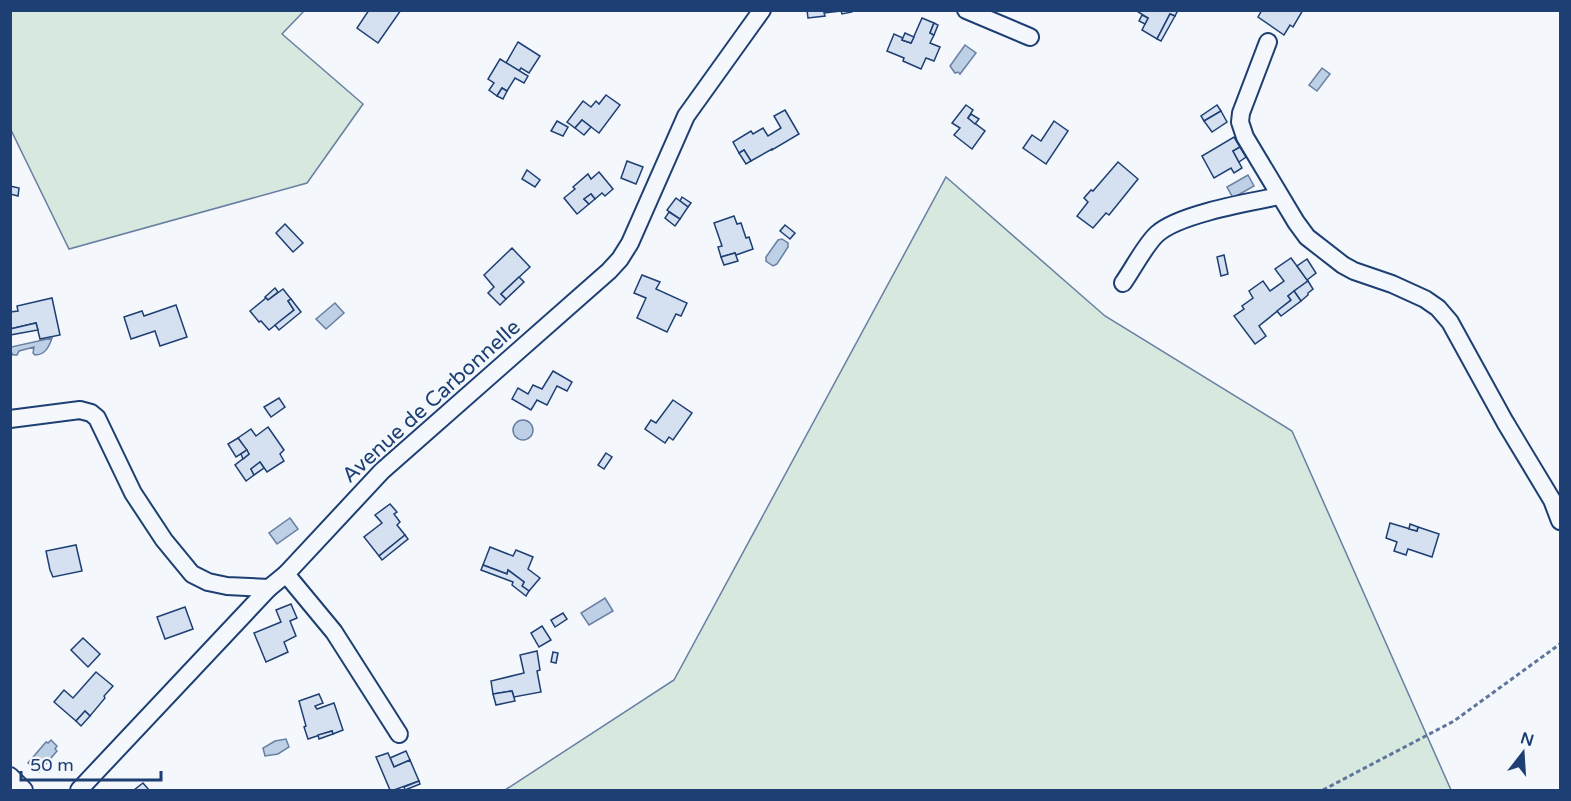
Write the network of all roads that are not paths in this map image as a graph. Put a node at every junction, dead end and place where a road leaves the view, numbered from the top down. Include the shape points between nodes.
1 (762, 10) edge
2 (966, 10) edge
3 (1030, 38) dead end
4 (1268, 42) dead end
5 (1280, 196) junction
6 (1123, 283) dead end
7 (10, 419) edge
8 (1560, 520) edge
9 (286, 574) junction
10 (269, 588) junction
11 (399, 734) dead end
12 (10, 776) edge
13 (24, 790) edge
14 (79, 790) edge

1 - 9 street, Avenue de Carbonnelle via 686,116 620,259 382,471
2 - 3 street
4 - 5 street via 1240,122
5 - 6 street via 1170,225 1150,243
5 - 8 street via 1307,237 1343,265 1438,308 1450,322
7 - 10 street via 80,410 91,413 133,493 192,574 227,586
9 - 10 street, Avenue de Carbonnelle
9 - 11 street via 334,632
10 - 14 street, Avenue de Carbonnelle
12 - 13 street

